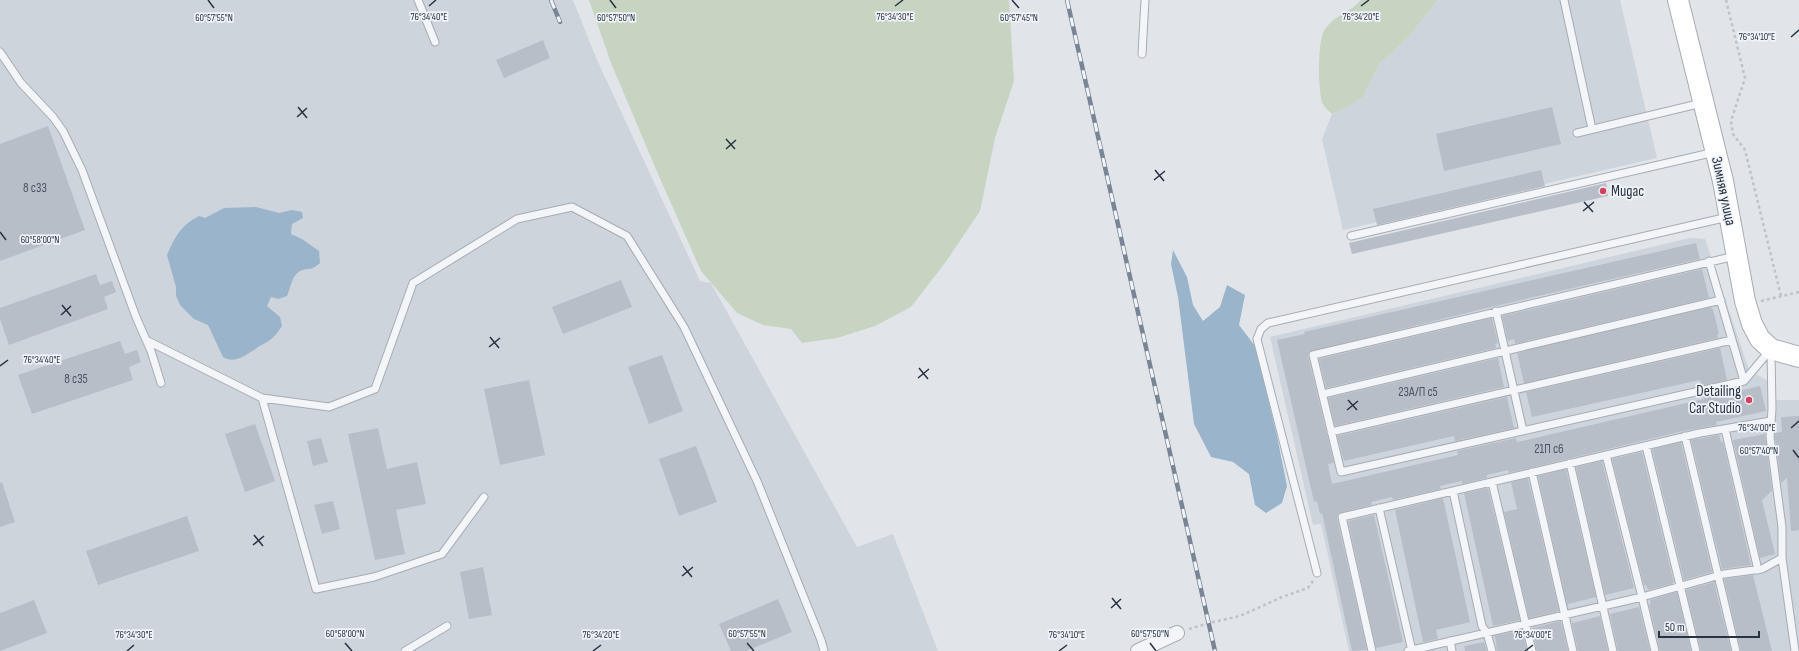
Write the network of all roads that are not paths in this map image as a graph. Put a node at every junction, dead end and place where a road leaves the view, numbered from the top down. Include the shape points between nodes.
1 (418, 0) edge
2 (1145, 0) edge
3 (1564, 0) edge
4 (1678, 0) edge
5 (435, 42) dead end
6 (0, 52) edge
7 (1142, 54) dead end
8 (1703, 103) junction
9 (1592, 129) junction
10 (1577, 133) dead end
11 (1715, 152) junction
12 (1730, 217) junction
13 (1351, 236) dead end
14 (1737, 255) junction
15 (1710, 261) junction
16 (1721, 300) junction
17 (1496, 312) junction
18 (146, 340) junction
19 (1732, 340) junction
20 (1771, 349) junction
21 (1505, 351) junction
22 (1799, 356) edge
23 (1744, 381) junction
24 (161, 383) dead end
25 (1514, 389) junction
26 (1323, 394) junction
27 (262, 398) junction
28 (1771, 421) junction
29 (1725, 429) junction
30 (1523, 430) junction
31 (1331, 432) junction
32 (1685, 436) junction
33 (1646, 446) junction
34 (1606, 455) junction
35 (1570, 463) junction
36 (1532, 472) junction
37 (1492, 482) junction
38 (1453, 491) junction
39 (484, 497) dead end
40 (1379, 508) junction
41 (1782, 558) junction
42 (1758, 570) junction
43 (1317, 573) road end
44 (1718, 576) junction
45 (1681, 586) junction
46 (1642, 597) junction
47 (1603, 606) junction
48 (1564, 615) junction
49 (1525, 624) junction
50 (447, 626) dead end
51 (1177, 633) road end
52 (1487, 633) junction
53 (1450, 641) junction
54 (405, 651) edge
55 (824, 651) edge
56 (1138, 651) edge
57 (1372, 651) edge
58 (1410, 651) edge
59 (1452, 651) edge
60 (1492, 651) edge
61 (1532, 651) edge
62 (1573, 651) edge
63 (1613, 651) edge
64 (1655, 651) edge
65 (1696, 651) edge
66 (1736, 651) edge
67 (1795, 651) edge

1 - 5 lane
2 - 7 lane
3 - 9 lane
4 - 8 street, Зимняя улица
6 - 18 lane via 21,83 63,131 82,170
8 - 9 lane
8 - 11 street, Зимняя улица
9 - 10 lane
11 - 12 street, Зимняя улица
11 - 13 lane
12 - 14 street, Зимняя улица
12 - 43 lane via 1268,323 1261,329 1257,339
14 - 15 lane
14 - 20 street, Зимняя улица via 1752,324 1760,339
15 - 16 lane
15 - 17 lane
16 - 19 lane
16 - 21 lane
17 - 21 lane
17 - 26 lane via 1314,355
18 - 24 lane
18 - 27 lane
19 - 23 lane
19 - 25 lane
20 - 22 street
20 - 23 lane
20 - 28 lane
21 - 25 lane
21 - 26 lane
23 - 30 lane
25 - 30 lane
25 - 31 lane
26 - 31 lane
27 - 39 lane via 316,589 374,577 442,554
27 - 55 lane via 329,406 375,389 413,283 517,219 572,207 627,236 684,327 757,481
28 - 29 lane
28 - 41 lane via 1770,437 1782,527
29 - 32 lane
29 - 42 lane
30 - 31 lane via 1341,472
32 - 33 lane
32 - 44 lane
33 - 34 lane
33 - 45 lane
34 - 35 lane
34 - 46 lane
35 - 36 lane
35 - 47 lane
36 - 37 lane
36 - 48 lane
37 - 38 lane
37 - 49 lane
38 - 40 lane
38 - 52 lane via 1482,626
40 - 57 lane via 1342,517
40 - 58 lane
41 - 42 lane
41 - 67 lane
42 - 44 lane
44 - 45 lane
44 - 66 lane
45 - 46 lane
45 - 65 lane
46 - 47 lane
46 - 64 lane
47 - 48 lane
47 - 63 lane
48 - 49 lane
48 - 62 lane
49 - 52 lane
49 - 61 lane
50 - 54 lane
51 - 56 street
52 - 53 lane
52 - 60 lane
53 - 58 lane
53 - 59 lane

